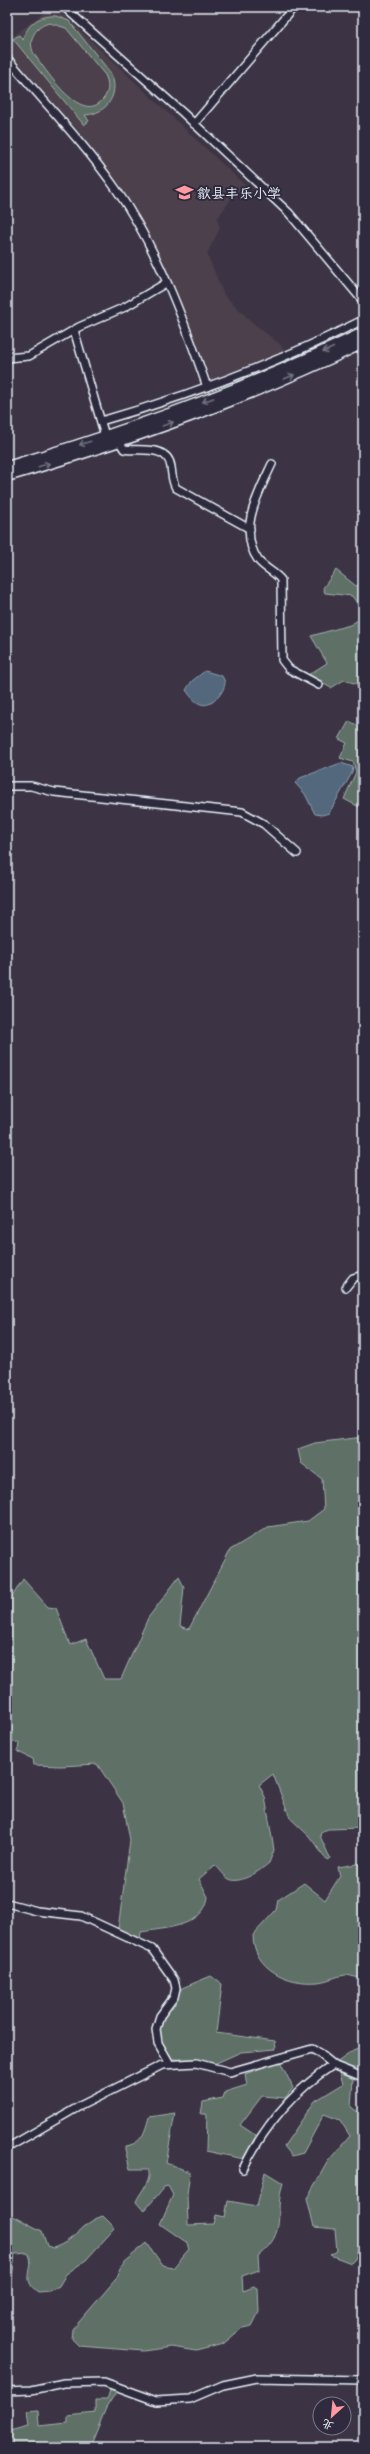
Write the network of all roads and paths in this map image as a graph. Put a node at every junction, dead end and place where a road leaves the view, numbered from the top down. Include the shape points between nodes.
1 (64, 7) edge
2 (294, 7) edge
3 (7, 58) edge
4 (194, 124) junction
5 (166, 283) junction
6 (363, 301) edge
7 (363, 320) edge
8 (74, 330) junction
9 (363, 333) edge
10 (363, 343) edge
11 (7, 358) edge
12 (207, 387) junction
13 (101, 421) junction
14 (105, 436) junction
15 (119, 441) junction
16 (272, 464) dead end
17 (7, 467) edge
18 (7, 476) edge
19 (250, 529) junction
20 (319, 685) dead end
21 (7, 786) edge
22 (297, 853) dead end
23 (363, 1274) edge
24 (346, 1287) dead end
25 (7, 1903) edge
26 (170, 2064) junction
27 (333, 2065) junction
28 (363, 2078) edge
29 (7, 2148) edge
30 (244, 2170) dead end
31 (363, 2380) edge
32 (7, 2391) edge

1 - 4 street
2 - 4 street
3 - 5 street via 116,190 133,217
4 - 6 street via 289,213
5 - 8 street via 125,307
5 - 12 street
7 - 12 street via 282,357
8 - 11 street via 29,356
8 - 13 street
9 -> 14 main road via 265,378
15 -> 10 main road via 276,383
12 - 13 street
13 - 14 street
14 -> 17 main road
18 -> 15 main road
15 - 19 street via 124,449 146,449 166,456 170,461 176,488
16 - 19 street via 255,500
19 - 20 street via 257,558 281,580 282,660 289,669
21 - 22 street via 31,786 54,792 242,812 264,824
23 - 24 street via 353,1278
25 - 26 street via 37,1911 81,1916 152,1949 174,1980 176,1988 174,1997 160,2016 156,2029 158,2043
26 - 27 street via 196,2063 230,2072 312,2050
26 - 29 street via 152,2069 80,2106
27 - 28 street
27 - 30 street via 310,2079 286,2103 261,2138
31 - 32 street via 257,2378 223,2385 193,2398 156,2401 104,2382 68,2382 31,2390

